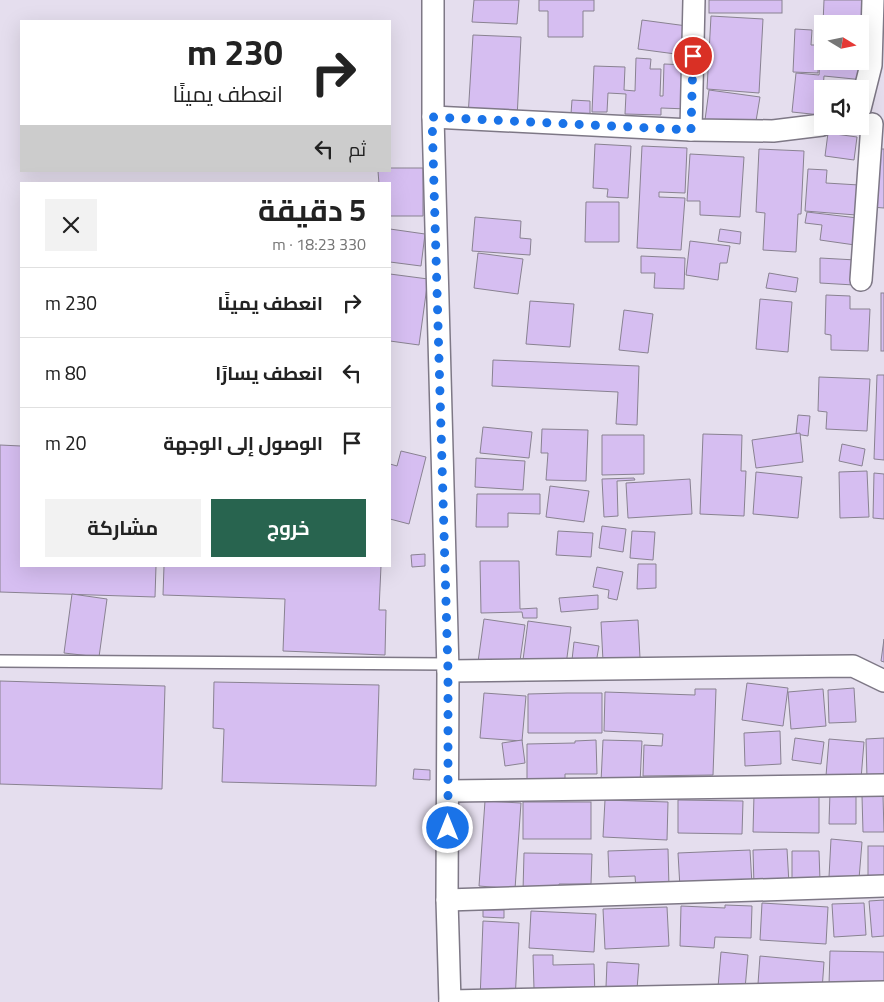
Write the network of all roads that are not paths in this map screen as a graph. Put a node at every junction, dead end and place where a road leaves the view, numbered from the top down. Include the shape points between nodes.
1 (434, 0) edge
2 (694, 0) edge
3 (873, 0) edge
4 (432, 117) junction
5 (869, 120) edge
6 (814, 126) edge
7 (691, 130) junction
8 (868, 135) edge
9 (861, 280) dead end
10 (0, 661) edge
11 (448, 668) junction
12 (884, 681) edge
13 (884, 785) edge
14 (448, 791) junction
15 (884, 886) edge
16 (447, 900) junction
17 (884, 992) edge
18 (450, 1002) edge

1 - 4 street
2 - 7 street
3 - 5 street
4 - 7 street
4 - 11 street
6 - 7 street via 773,131
8 - 9 street
10 - 11 lane
11 - 12 street via 853,666
11 - 14 street
13 - 14 street
14 - 16 street
15 - 16 street
16 - 18 street
17 - 18 street

